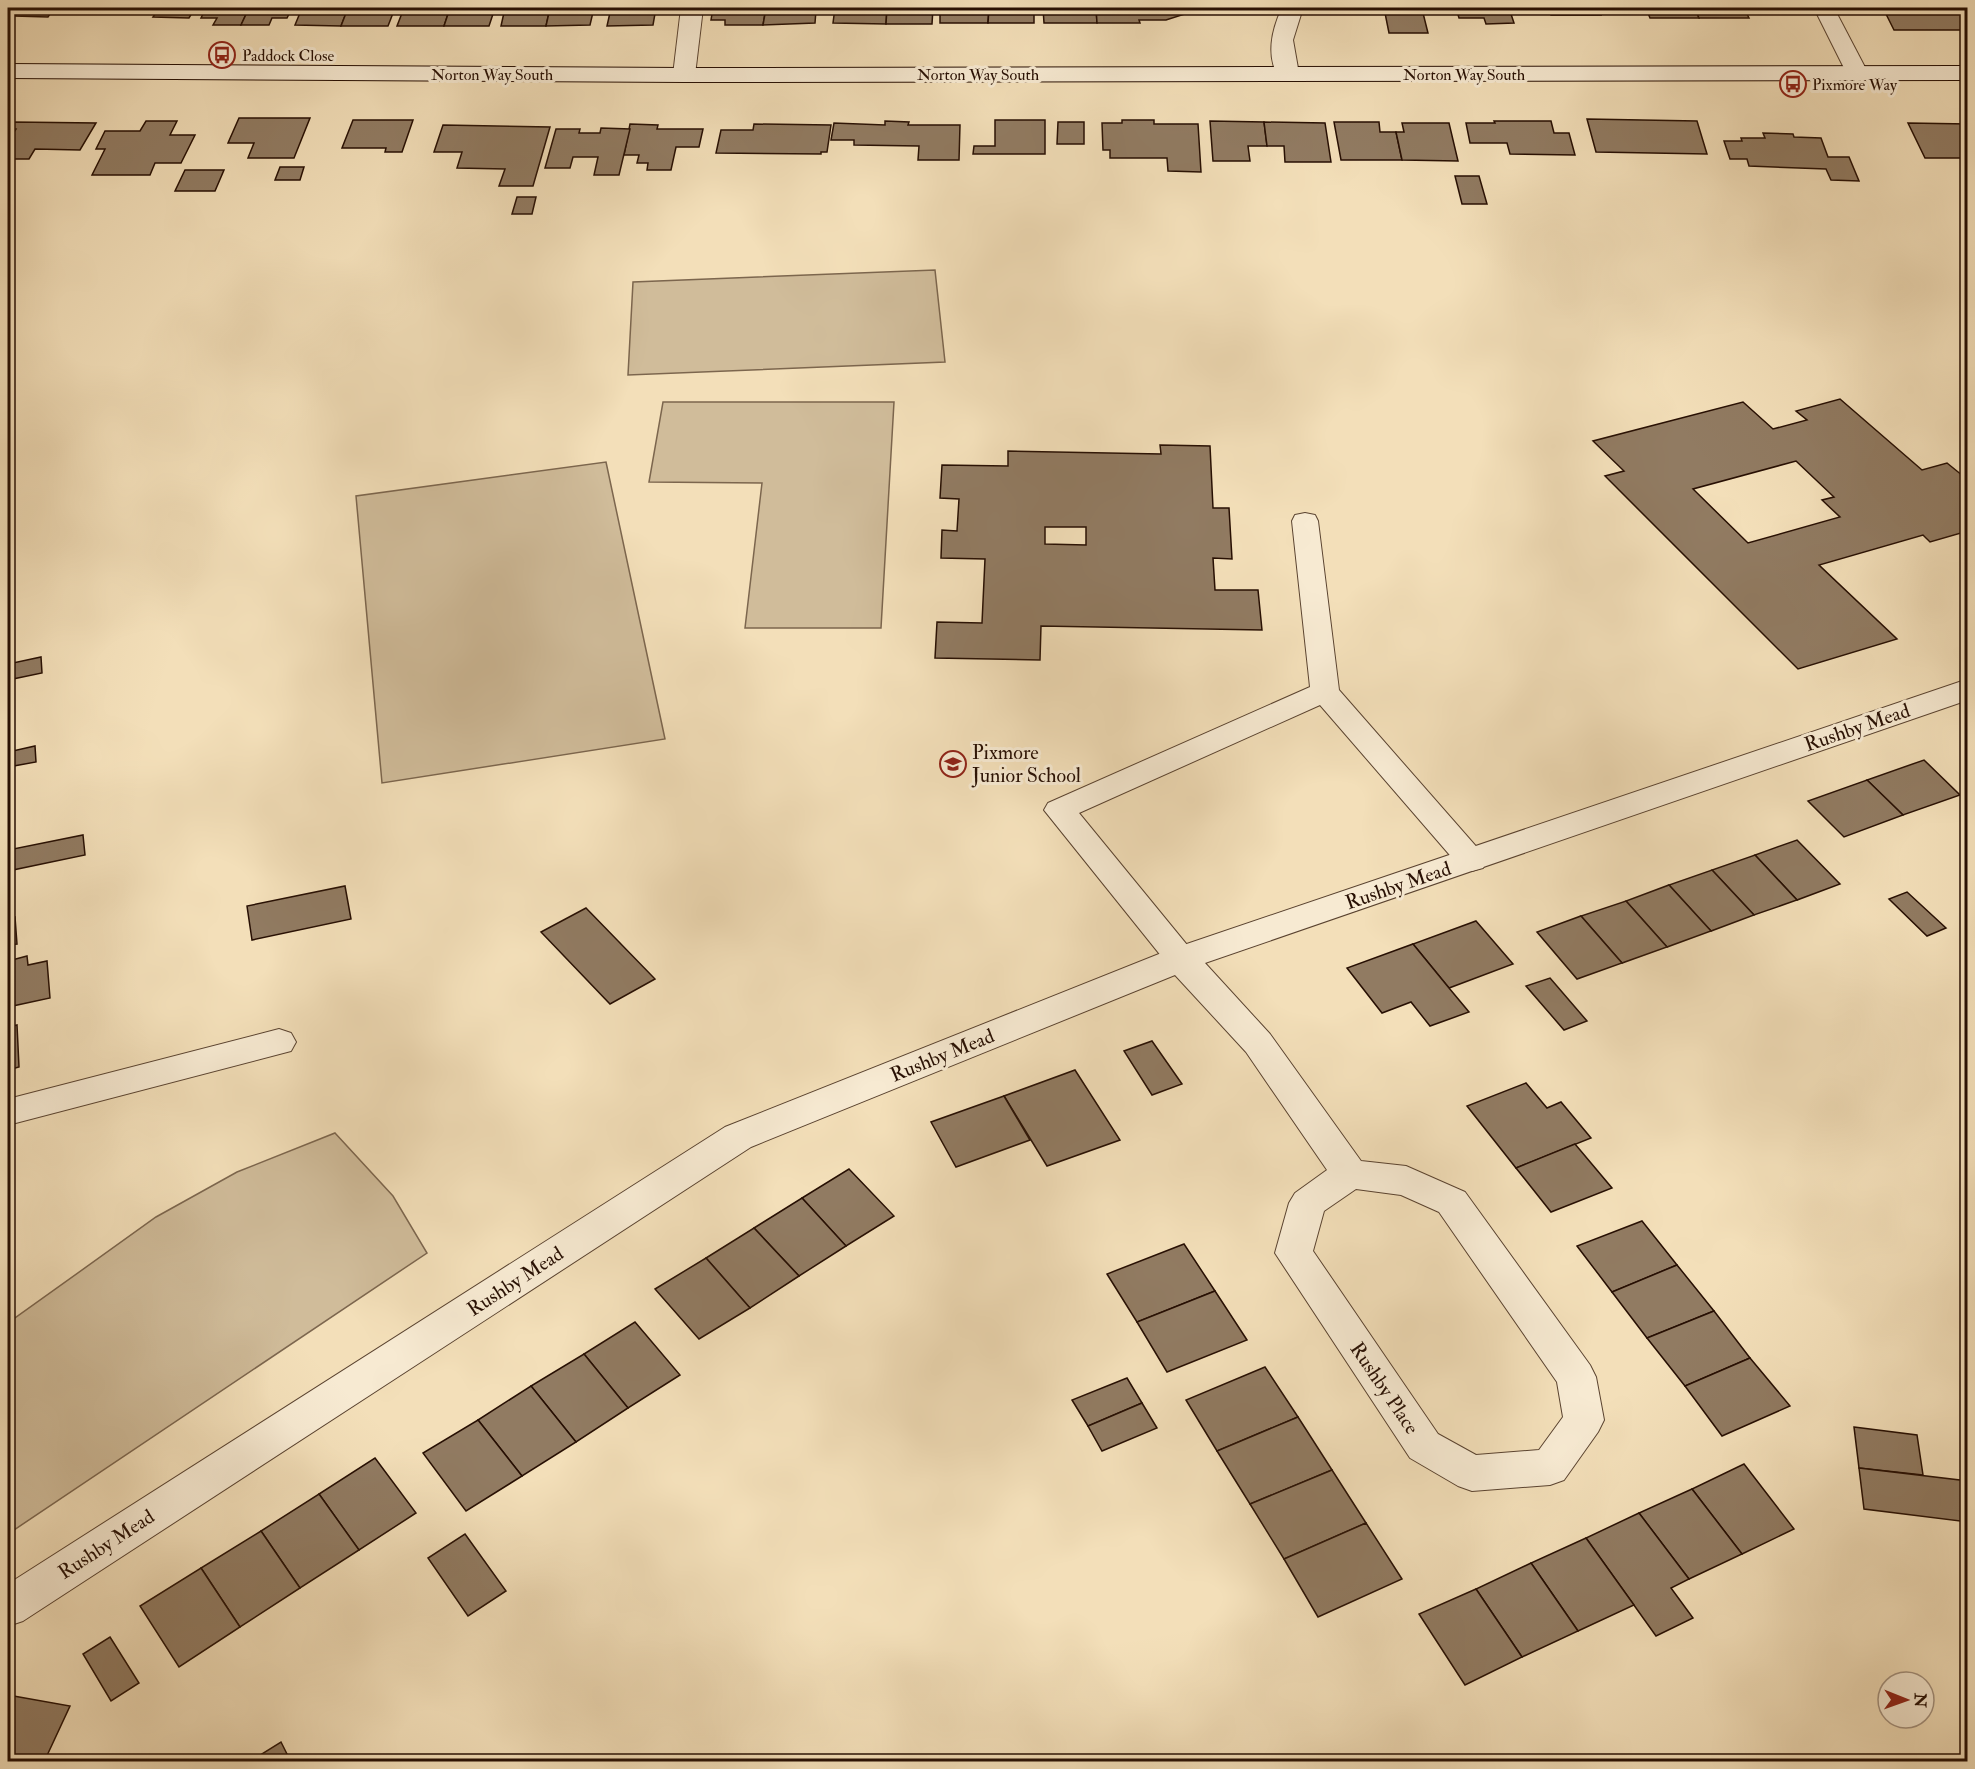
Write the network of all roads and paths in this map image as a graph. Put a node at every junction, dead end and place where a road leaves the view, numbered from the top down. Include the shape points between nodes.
1 (692, 8) edge
2 (1292, 8) edge
3 (1824, 8) edge
4 (8, 71) edge
5 (1857, 73) junction
6 (1288, 74) junction
7 (684, 75) junction
8 (1961, 75) edge
9 (1305, 520) dead end
10 (1968, 688) edge
11 (1325, 692) junction
12 (1472, 860) junction
13 (1181, 959) junction
14 (279, 1042) dead end
15 (8, 1112) edge
16 (1350, 1174) junction
17 (8, 1607) edge

1 - 7 street
2 - 6 street via 1281,34 1281,53
3 - 5 lane
4 - 7 street, Norton Way South
5 - 6 street, Norton Way South
5 - 8 street, Norton Way South
6 - 7 street, Norton Way South
9 - 11 lane
10 - 12 street, Rushby Mead
11 - 12 lane
11 - 13 lane via 1059,810
12 - 13 street, Rushby Mead
13 - 16 street via 1258,1043
13 - 17 street, Rushby Mead via 738,1137
14 - 15 lane
16 - 16 street, Rushby Place via 1407,1181 1452,1202 1576,1377 1584,1420 1550,1467 1472,1473 1424,1446 1294,1253 1308,1203

